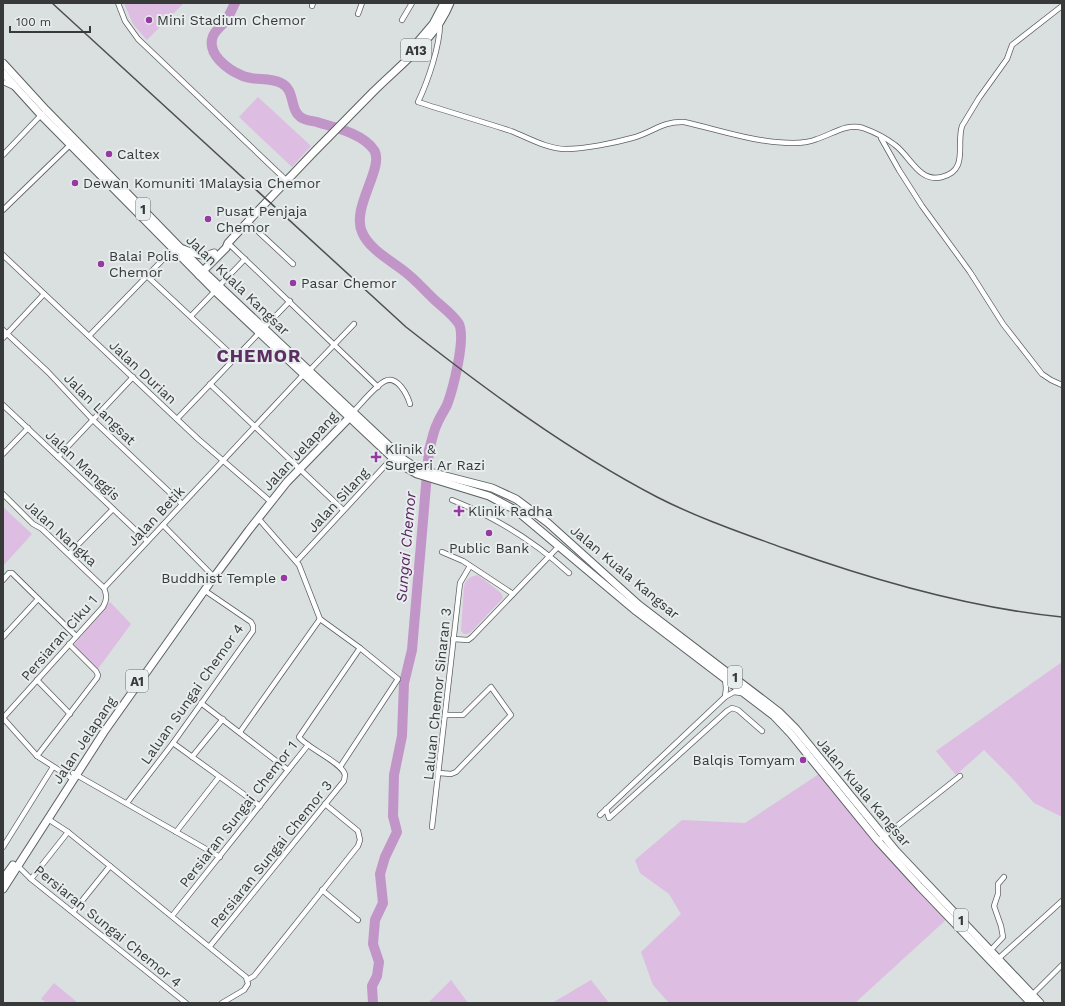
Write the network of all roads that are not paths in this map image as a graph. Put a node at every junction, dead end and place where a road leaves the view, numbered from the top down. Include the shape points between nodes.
1 (118, 3) edge
2 (362, 3) edge
3 (412, 3) edge
4 (444, 3) edge
5 (450, 3) edge
6 (1062, 6) edge
7 (358, 14) dead end
8 (402, 20) dead end
9 (440, 23) junction
10 (3, 63) edge
11 (3, 74) edge
12 (3, 82) edge
13 (18, 90) junction
14 (374, 91) junction
15 (44, 113) junction
16 (880, 136) junction
17 (73, 142) junction
18 (3, 155) edge
19 (287, 181) junction
20 (3, 210) edge
21 (229, 244) junction
22 (176, 247) junction
23 (214, 254) junction
24 (3, 255) edge
25 (245, 259) junction
26 (292, 264) dead end
27 (199, 272) junction
28 (147, 276) junction
29 (217, 289) junction
30 (44, 294) junction
31 (290, 301) junction
32 (191, 316) junction
33 (354, 324) dead end
34 (262, 331) junction
35 (5, 332) edge
36 (89, 336) junction
37 (3, 338) edge
38 (334, 344) junction
39 (235, 358) junction
40 (306, 373) junction
41 (133, 377) junction
42 (210, 384) junction
43 (1062, 385) edge
44 (378, 386) junction
45 (410, 404) dead end
46 (3, 405) edge
47 (349, 415) junction
48 (177, 419) junction
49 (93, 420) junction
50 (254, 427) junction
51 (28, 428) junction
52 (3, 454) edge
53 (394, 456) junction
54 (58, 457) junction
55 (224, 460) junction
56 (298, 468) junction
57 (438, 478) junction
58 (3, 494) edge
59 (452, 500) dead end
60 (270, 501) junction
61 (522, 503) junction
62 (182, 504) junction
63 (113, 509) junction
64 (343, 510) junction
65 (258, 518) junction
66 (163, 525) junction
67 (147, 541) junction
68 (559, 546) junction
69 (442, 552) dead end
70 (69, 554) junction
71 (550, 555) junction
72 (583, 555) junction
73 (296, 562) junction
74 (470, 566) junction
75 (569, 573) dead end
76 (213, 576) junction
77 (3, 580) edge
78 (104, 588) junction
79 (203, 590) junction
80 (513, 594) junction
81 (38, 599) junction
82 (320, 619) junction
83 (76, 636) junction
84 (3, 637) edge
85 (453, 639) junction
86 (69, 644) junction
87 (360, 648) junction
88 (724, 678) junction
89 (37, 680) junction
90 (745, 693) junction
91 (725, 697) junction
92 (201, 703) junction
93 (70, 714) junction
94 (445, 715) junction
95 (3, 718) edge
96 (702, 718) junction
97 (223, 719) junction
98 (710, 726) junction
99 (762, 731) dead end
100 (240, 732) junction
101 (173, 743) junction
102 (308, 745) junction
103 (37, 756) junction
104 (192, 757) junction
105 (53, 767) junction
106 (340, 767) junction
107 (288, 770) junction
108 (439, 773) junction
109 (73, 776) junction
110 (960, 776) dead end
111 (219, 777) junction
112 (127, 803) junction
113 (325, 804) junction
114 (260, 806) junction
115 (606, 809) junction
116 (600, 816) dead end
117 (48, 819) junction
118 (432, 827) dead end
119 (68, 832) junction
120 (176, 832) junction
121 (881, 839) junction
122 (3, 847) edge
123 (220, 857) junction
124 (18, 866) junction
125 (110, 866) junction
126 (1004, 877) dead end
127 (31, 878) junction
128 (3, 879) edge
129 (3, 889) edge
130 (322, 890) junction
131 (1062, 901) edge
132 (73, 912) junction
133 (172, 916) junction
134 (358, 920) dead end
135 (210, 946) junction
136 (990, 951) junction
137 (998, 959) junction
138 (1062, 965) edge
139 (247, 982) junction
140 (1032, 995) junction
141 (186, 1003) edge
142 (222, 1003) edge
143 (1031, 1003) edge
144 (1040, 1003) edge

1 - 19 street via 125,21 138,39
2 - 7 street
3 - 8 street
4 - 14 main road, A13 via 432,24
5 - 9 main road, A13
6 - 16 street via 1012,45 1007,59 962,126 959,162 954,171 942,178 929,178 918,170 896,145
9 - 14 main road, A13
9 - 16 street via 434,58 418,102 496,126 546,146 565,149 596,145 642,135 675,121 738,136 784,143 816,140 851,126 864,128
10 - 15 main road, Jalan Kuala Kangsar / 1
11 - 13 main road, Jalan Kuala Kangsar / 1
12 - 13 street
13 - 15 main road, Jalan Kuala Kangsar / 1
14 - 19 main road, A13
15 - 17 main road, Jalan Kuala Kangsar / 1
15 - 18 street
16 - 43 street via 922,206 970,272 1003,324 1042,374
17 - 20 street
17 - 22 main road, Jalan Kuala Kangsar / 1
19 - 21 main road, A13
21 - 23 main road via 222,245
21 - 25 street
21 - 26 street via 250,224
21 - 27 main road
22 - 23 main road via 196,254
22 - 27 main road, Jalan Kuala Kangsar / 1
22 - 28 street
23 - 27 main road
24 - 30 street, Jalan Durian
25 - 29 street
25 - 31 street
27 - 29 main road, Jalan Kuala Kangsar / 1
28 - 32 street
28 - 36 street
29 - 32 street
29 - 34 main road, Jalan Kuala Kangsar / 1
30 - 35 street
30 - 36 street, Jalan Durian
31 - 34 street
31 - 38 street
32 - 39 street
33 - 38 street, Jalan Betik
34 - 39 street
34 - 40 main road, Jalan Kuala Kangsar / 1
35 - 37 street
35 - 49 street, Jalan Langsat via 48,372
36 - 41 street, Jalan Durian
38 - 40 street, Jalan Betik
38 - 44 street
39 - 42 street
40 - 47 main road, Jalan Kuala Kangsar / 1
40 - 50 street, Jalan Betik
41 - 48 street, Jalan Durian
41 - 49 street
42 - 48 street
42 - 50 street
44 - 45 street via 391,380 397,383 406,392
44 - 47 street
46 - 51 street, Jalan Manggis
47 - 53 main road, Jalan Kuala Kangsar / 1
47 - 56 main road, Jalan Jelapang / A1
48 - 55 street, Jalan Durian
49 - 54 street
49 - 62 street, Jalan Langsat
50 - 55 street, Jalan Betik
50 - 56 street
51 - 52 street
51 - 54 street, Jalan Manggis
53 - 57 main road, Jalan Kuala Kangsar / 1 via 418,471
53 - 64 street, Jalan Silang
54 - 63 street, Jalan Manggis
55 - 60 street, Jalan Durian
55 - 62 street, Jalan Betik
56 - 60 main road, Jalan Jelapang / A1
56 - 64 street
57 - 61 main road, Jalan Kuala Kangsar / 1 via 492,488
57 - 68 main road, Jalan Kuala Kangsar / 1 via 509,505
58 - 70 street, Jalan Nangka via 33,524
59 - 71 street via 486,515
60 - 65 main road, Jalan Jelapang / A1
60 - 76 main road, Jalan Jelapang / A1
61 - 68 main road via 555,535
61 - 72 main road, Jalan Kuala Kangsar / 1
62 - 66 street, Jalan Betik
63 - 67 street, Jalan Manggis
63 - 70 street
64 - 73 street, Jalan Silang
65 - 73 street
65 - 76 main road, Jalan Jelapang / A1
66 - 67 street, Jalan Betik
66 - 76 street
67 - 78 street, Jalan Betik
68 - 71 street
68 - 72 main road via 568,546
68 - 88 main road, Jalan Kuala Kangsar / 1 via 636,611
69 - 74 street
70 - 78 street, Jalan Nangka
71 - 75 street
71 - 80 street
72 - 121 main road, Jalan Kuala Kangsar / 1 via 639,605 779,712 796,729
73 - 82 street
74 - 80 street
74 - 85 street, Laluan Chemor Sinaran 3 via 460,583
76 - 79 main road, Jalan Jelapang / A1
77 - 81 street via 12,573
78 - 83 street, Persiaran Ciku 1 via 107,596 103,607
79 - 92 street, Laluan Sungai Chemor 4 via 251,622 253,631
79 - 109 main road, Jalan Jelapang / A1
80 - 85 street via 470,639
81 - 83 street
81 - 84 street
82 - 87 street
82 - 100 street
83 - 86 street, Persiaran Ciku 1
85 - 94 street, Laluan Chemor Sinaran 3
86 - 89 street, Persiaran Ciku 1
86 - 93 street via 98,675
87 - 102 street, Persiaran Sungai Chemor 1 via 300,734 300,739
87 - 106 street via 398,679
88 - 90 main road, Jalan Kuala Kangsar / 1
88 - 91 street
89 - 93 street
89 - 95 street, Persiaran Ciku 1
90 - 91 street via 734,692
90 - 121 main road, Jalan Kuala Kangsar / 1 via 791,734
91 - 96 street
92 - 97 street
92 - 101 street, Laluan Sungai Chemor 4
93 - 103 street
94 - 108 street, Laluan Chemor Sinaran 3
94 - 108 street via 463,716 491,687 511,715 456,772
95 - 103 street
96 - 98 street
96 - 115 street
97 - 100 street
97 - 104 street
98 - 99 street via 732,708 738,710
98 - 115 street via 609,818
100 - 107 street
101 - 104 street
101 - 112 street, Laluan Sungai Chemor 4
102 - 106 street, Persiaran Sungai Chemor 3
102 - 107 street, Persiaran Sungai Chemor 1
103 - 105 street
104 - 111 street
105 - 109 street
105 - 122 street
106 - 113 street, Persiaran Sungai Chemor 3 via 345,775 344,781
107 - 114 street, Persiaran Sungai Chemor 1
108 - 118 street, Laluan Chemor Sinaran 3
109 - 112 street
109 - 117 main road, Jalan Jelapang / A1
109 - 128 main road, Jalan Jelapang / A1
110 - 121 street
111 - 114 street
111 - 120 street
112 - 120 street
113 - 130 street via 358,831 360,840 358,846
113 - 135 street, Persiaran Sungai Chemor 3
114 - 123 street, Persiaran Sungai Chemor 1
115 - 116 street
117 - 119 street
117 - 124 main road, Jalan Jelapang / A1
119 - 125 street
119 - 127 street
120 - 123 street
121 - 136 main road, Jalan Kuala Kangsar / 1
121 - 143 main road, Jalan Kuala Kangsar / 1 via 920,887
123 - 133 street, Persiaran Sungai Chemor 1
124 - 127 street, Persiaran Sungai Chemor 4
124 - 129 main road, Jalan Jelapang / A1
125 - 132 street
125 - 133 street
126 - 136 street via 998,884 994,906 1003,936
127 - 132 street, Persiaran Sungai Chemor 4
130 - 134 street
130 - 139 street
131 - 137 street
132 - 141 street, Persiaran Sungai Chemor 4
133 - 135 street
135 - 139 street via 246,977
136 - 137 main road, Jalan Kuala Kangsar / 1
137 - 140 main road, Jalan Kuala Kangsar / 1
138 - 140 street
139 - 142 street via 244,990
140 - 144 main road, Jalan Kuala Kangsar / 1

